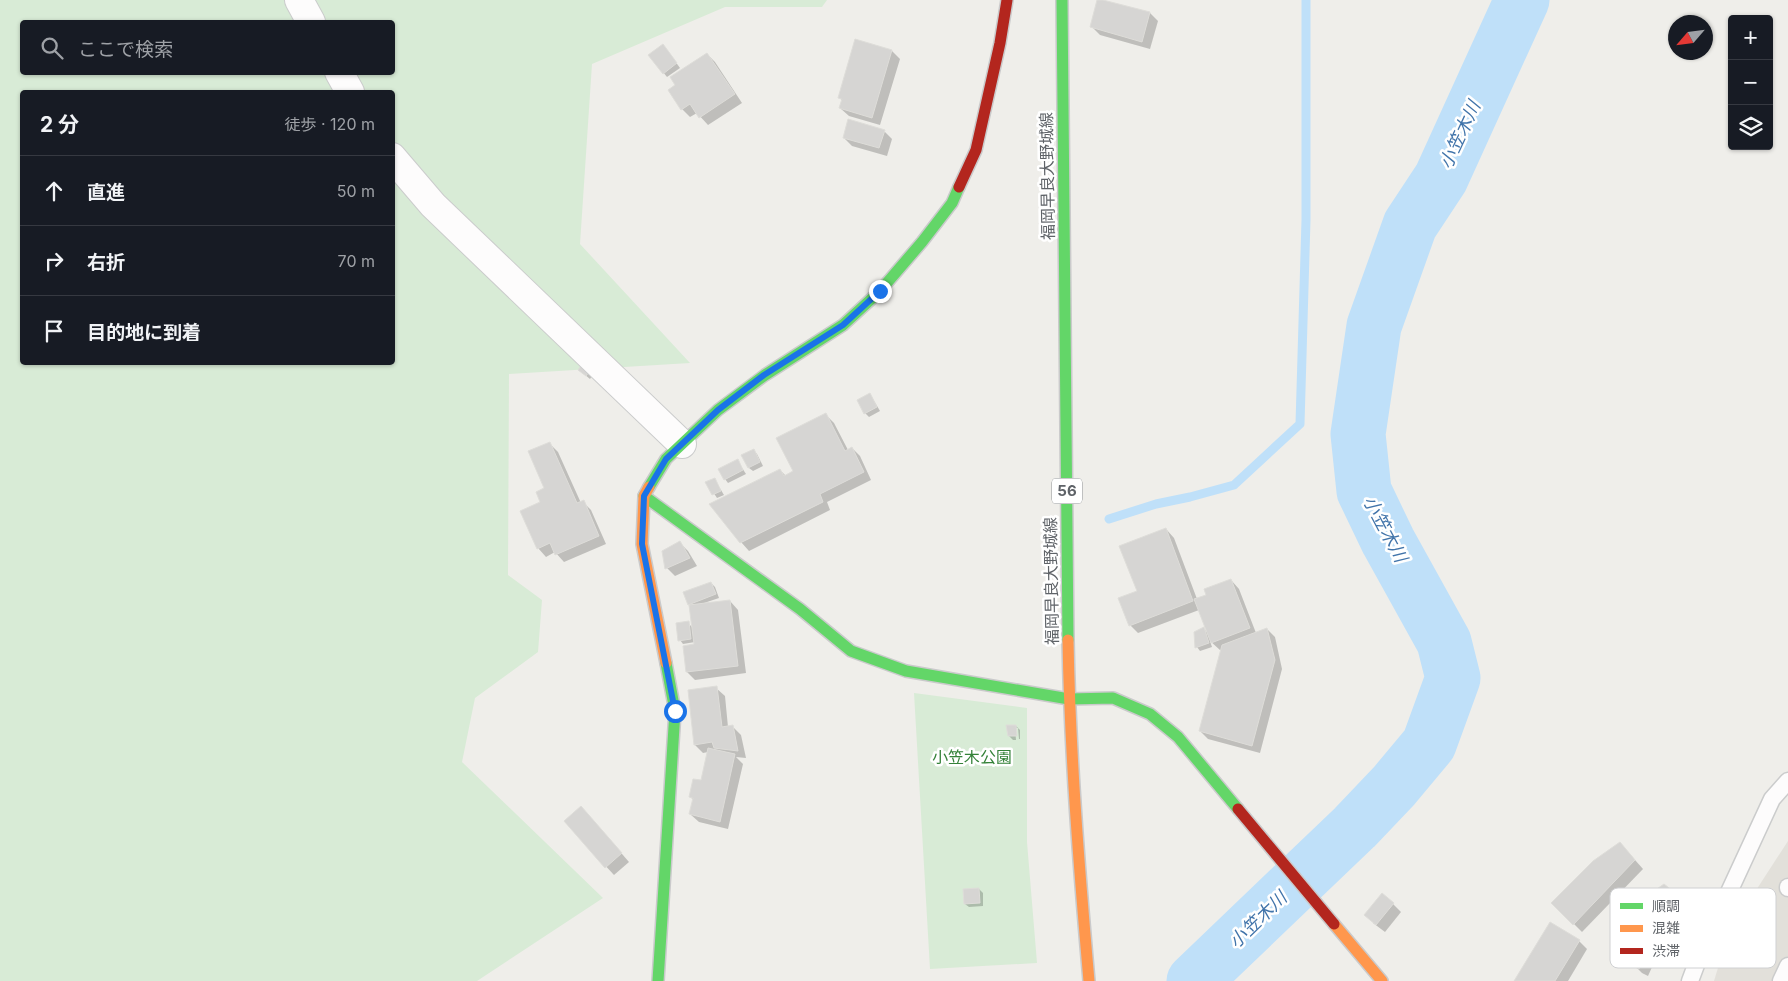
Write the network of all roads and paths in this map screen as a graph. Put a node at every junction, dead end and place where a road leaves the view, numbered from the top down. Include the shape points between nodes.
1 (299, 0) edge
2 (1007, 0) edge
3 (1062, 0) edge
4 (310, 20) edge
5 (341, 75) edge
6 (349, 90) edge
7 (395, 161) edge
8 (682, 444) junction
9 (644, 496) junction
10 (1069, 699) junction
11 (1788, 781) edge
12 (1731, 888) edge
13 (1788, 966) edge
14 (1695, 968) edge
15 (658, 981) edge
16 (1089, 981) edge
17 (1382, 981) edge
18 (1690, 981) edge
19 (1781, 981) edge

1 - 4 street
2 - 8 street via 976,150 952,203 880,291 849,319 764,375 718,410
3 - 10 street, 福岡早良大野城線 / 56
5 - 6 street
7 - 8 street via 433,205
8 - 9 street via 666,459
9 - 10 street via 800,609 851,651 906,671
9 - 15 street via 642,544 675,711
10 - 16 street, 福岡早良大野城線 / 56
10 - 17 street via 1113,698 1150,714 1178,737
11 - 12 lane via 1772,800
13 - 19 lane
14 - 18 lane

